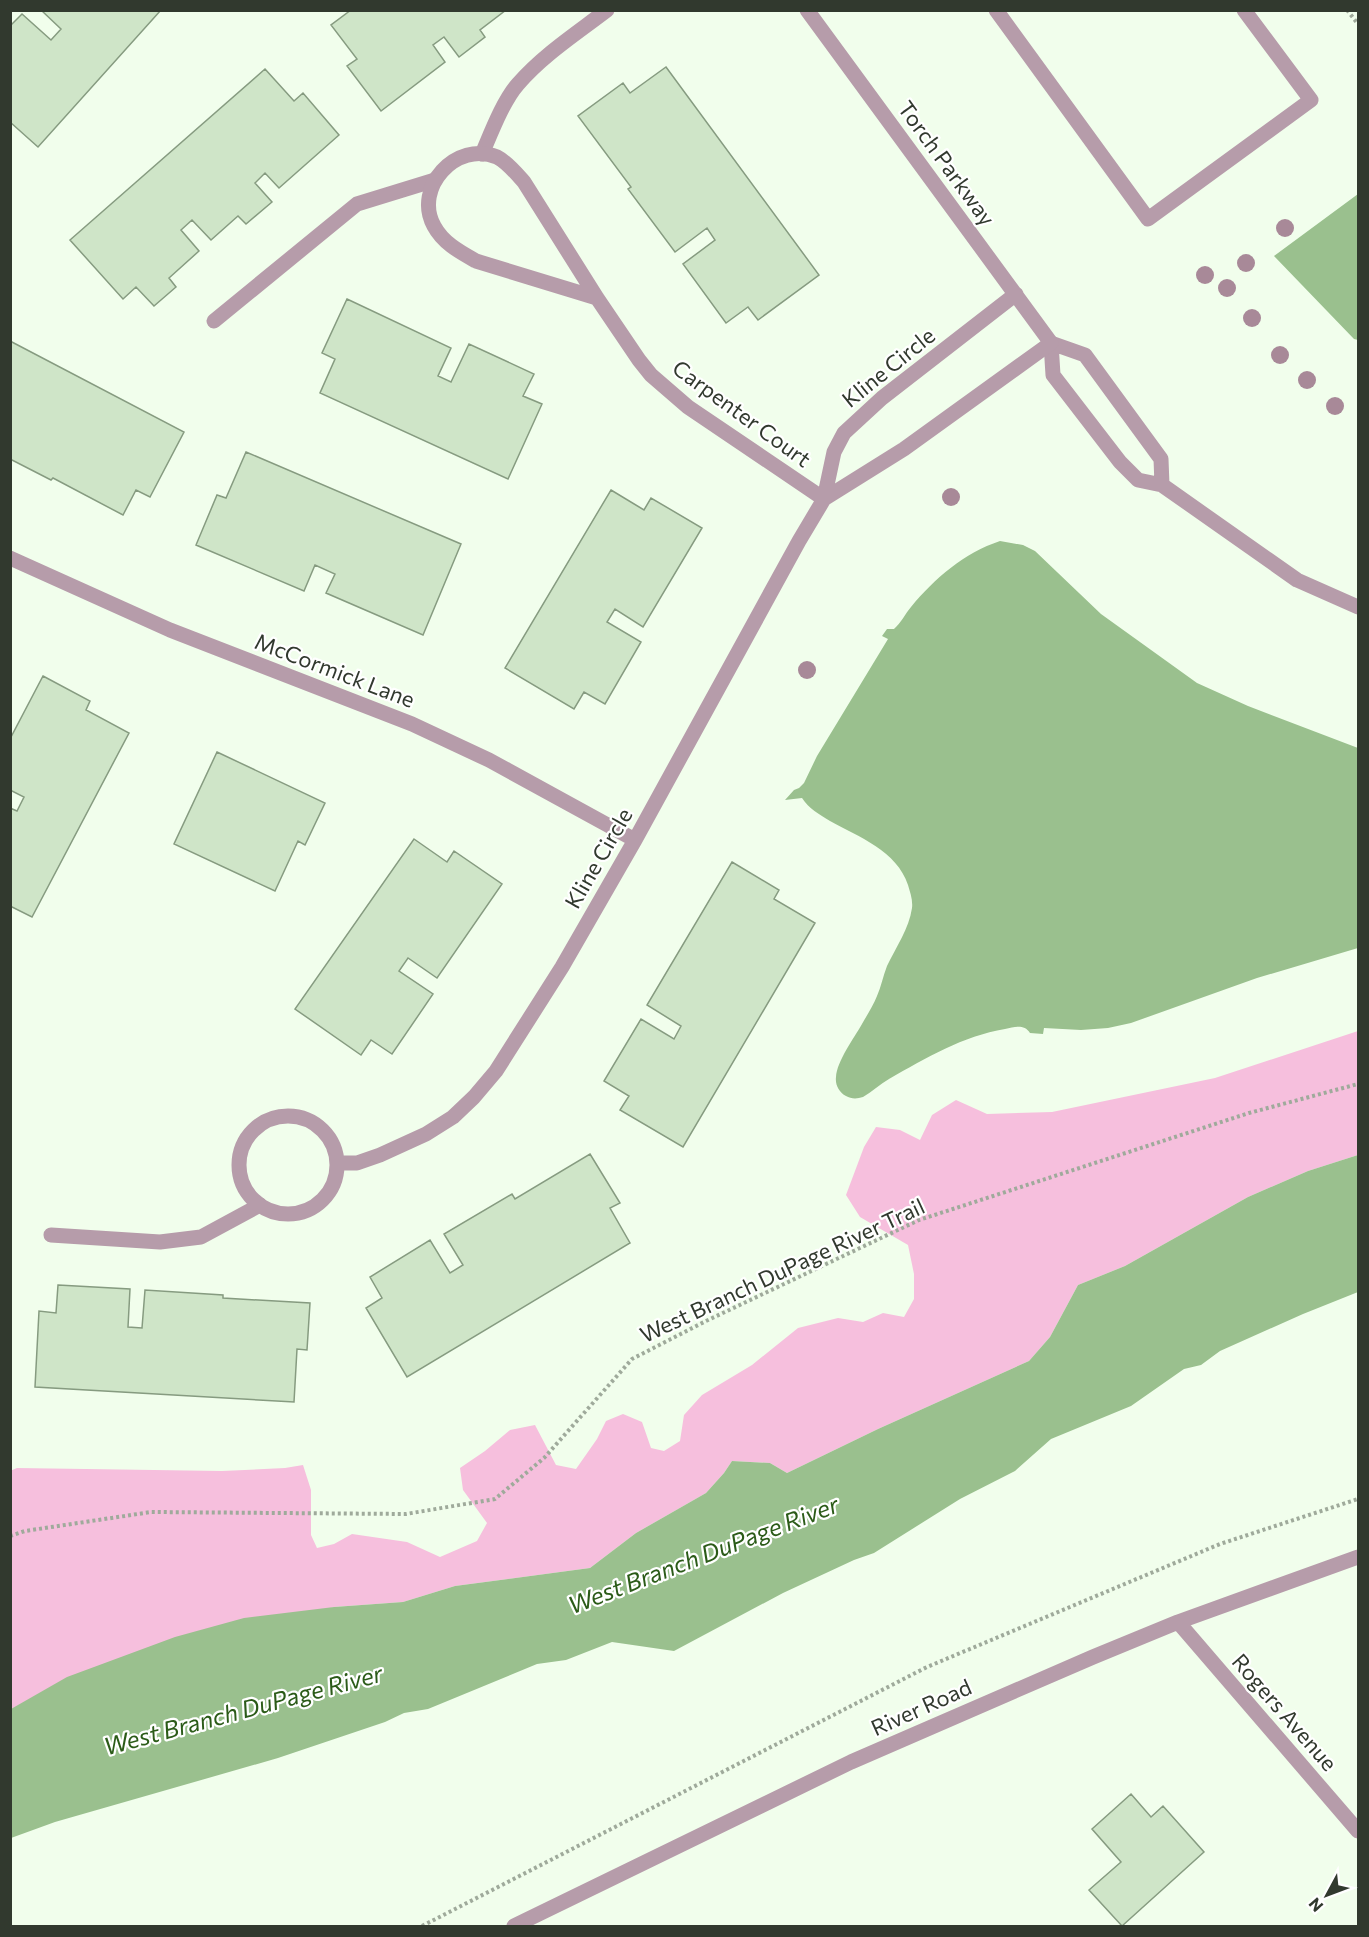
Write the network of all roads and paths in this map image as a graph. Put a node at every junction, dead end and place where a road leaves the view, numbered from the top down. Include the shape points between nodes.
1 (607, 10) edge
2 (807, 10) edge
3 (996, 10) edge
4 (1244, 10) edge
5 (1347, 10) edge
6 (1359, 24) edge
7 (482, 154) junction
8 (435, 180) junction
9 (1016, 294) junction
10 (597, 298) junction
11 (214, 321) dead end
12 (1051, 343) junction
13 (1162, 485) junction
14 (824, 499) junction
15 (10, 558) edge
16 (1359, 607) edge
17 (635, 840) junction
18 (1359, 1084) edge
19 (338, 1163) junction
20 (260, 1205) junction
21 (51, 1235) dead end
22 (1359, 1499) edge
23 (10, 1536) edge
24 (1359, 1557) edge
25 (1178, 1622) junction
26 (1359, 1831) edge
27 (422, 1926) edge
28 (514, 1926) edge

1 - 7 street via 547,55 516,85
2 - 9 street, Torch Parkway
3 - 4 street via 1148,219 1311,100
5 - 6 path
7 - 8 street via 468,153 456,158
7 - 10 street, Carpenter Court via 497,157 524,182
8 - 10 street via 429,196 429,213 434,226 459,252 476,261
8 - 11 street via 357,204
9 - 12 street, Torch Parkway
9 - 14 street, Kline Circle via 882,398 844,434 834,452
10 - 14 street, Carpenter Court via 639,360 665,388
12 - 13 street via 1085,355 1161,459
12 - 13 street via 1053,375 1120,462 1138,480
12 - 14 street, Kline Circle via 904,449
13 - 16 street via 1297,580
14 - 17 street, Kline Circle
15 - 17 street, McCormick Lane via 171,630 412,724 489,760
17 - 19 street, Kline Circle via 531,1017 474,1097 453,1117 426,1134 380,1155
18 - 23 path, West Branch DuPage River Trail via 1249,1113 919,1220 706,1321 632,1359 544,1458 495,1499 406,1514 151,1512
19 - 20 street via 335,1183 314,1208 289,1215
19 - 20 street via 327,1134 316,1124 288,1116 260,1124 241,1150 239,1165 241,1182
20 - 21 street via 201,1237 160,1242
22 - 27 path via 1220,1544 927,1667
24 - 25 street, River Road
25 - 26 street, Rogers Avenue
25 - 28 street, River Road via 851,1762

